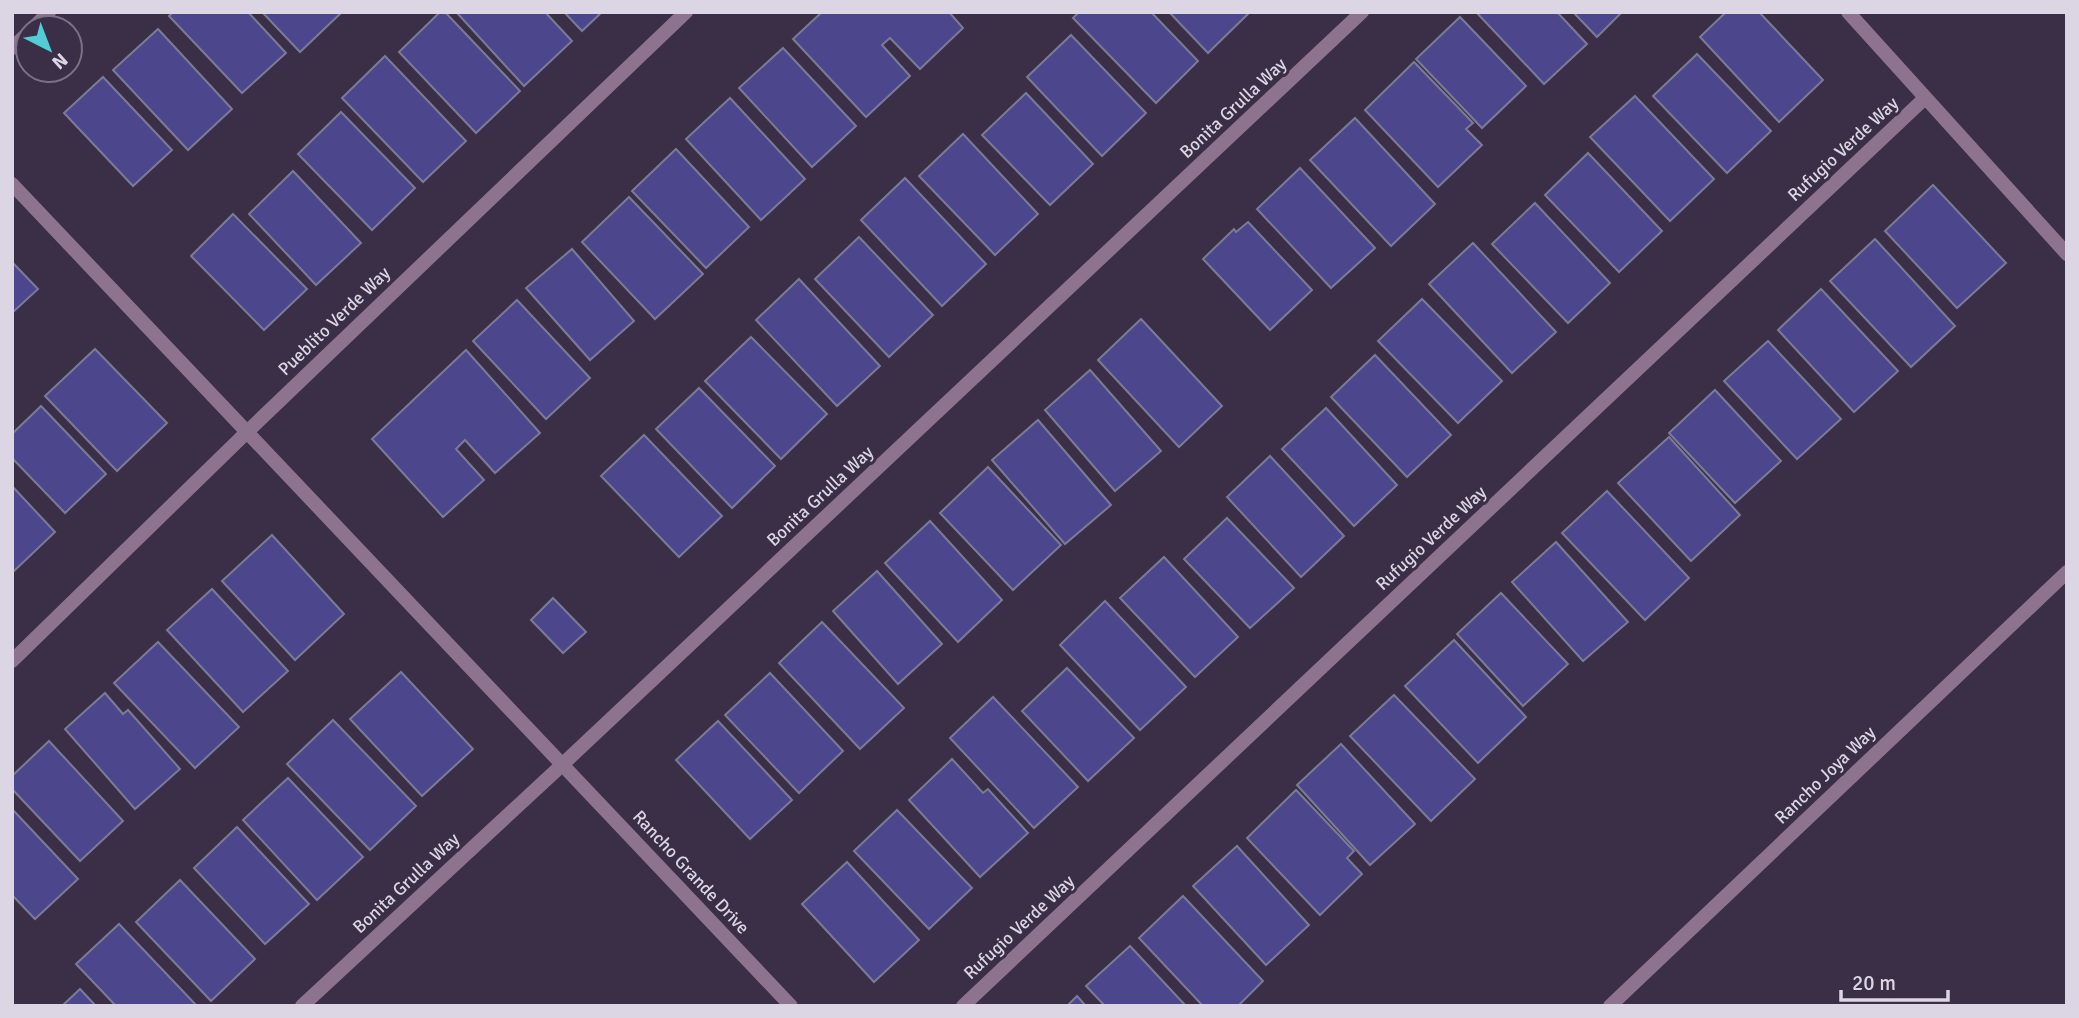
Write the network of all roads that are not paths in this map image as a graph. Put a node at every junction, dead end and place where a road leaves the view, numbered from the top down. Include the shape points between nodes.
1 (686, 12) edge
2 (1363, 12) edge
3 (1848, 12) edge
4 (1925, 98) junction
5 (12, 184) edge
6 (2067, 254) edge
7 (248, 431) junction
8 (2067, 572) edge
9 (12, 661) edge
10 (563, 764) junction
11 (302, 1006) edge
12 (791, 1006) edge
13 (963, 1006) edge
14 (1610, 1006) edge

1 - 7 street, Pueblito Verde Way
2 - 10 street, Bonita Grulla Way
3 - 4 street
4 - 6 street
4 - 13 street, Rufugio Verde Way
5 - 7 street, Rancho Grande Drive
7 - 9 street, Pueblito Verde Way
7 - 10 street, Rancho Grande Drive
8 - 14 street, Rancho Joya Way
10 - 11 street, Bonita Grulla Way
10 - 12 street, Rancho Grande Drive

